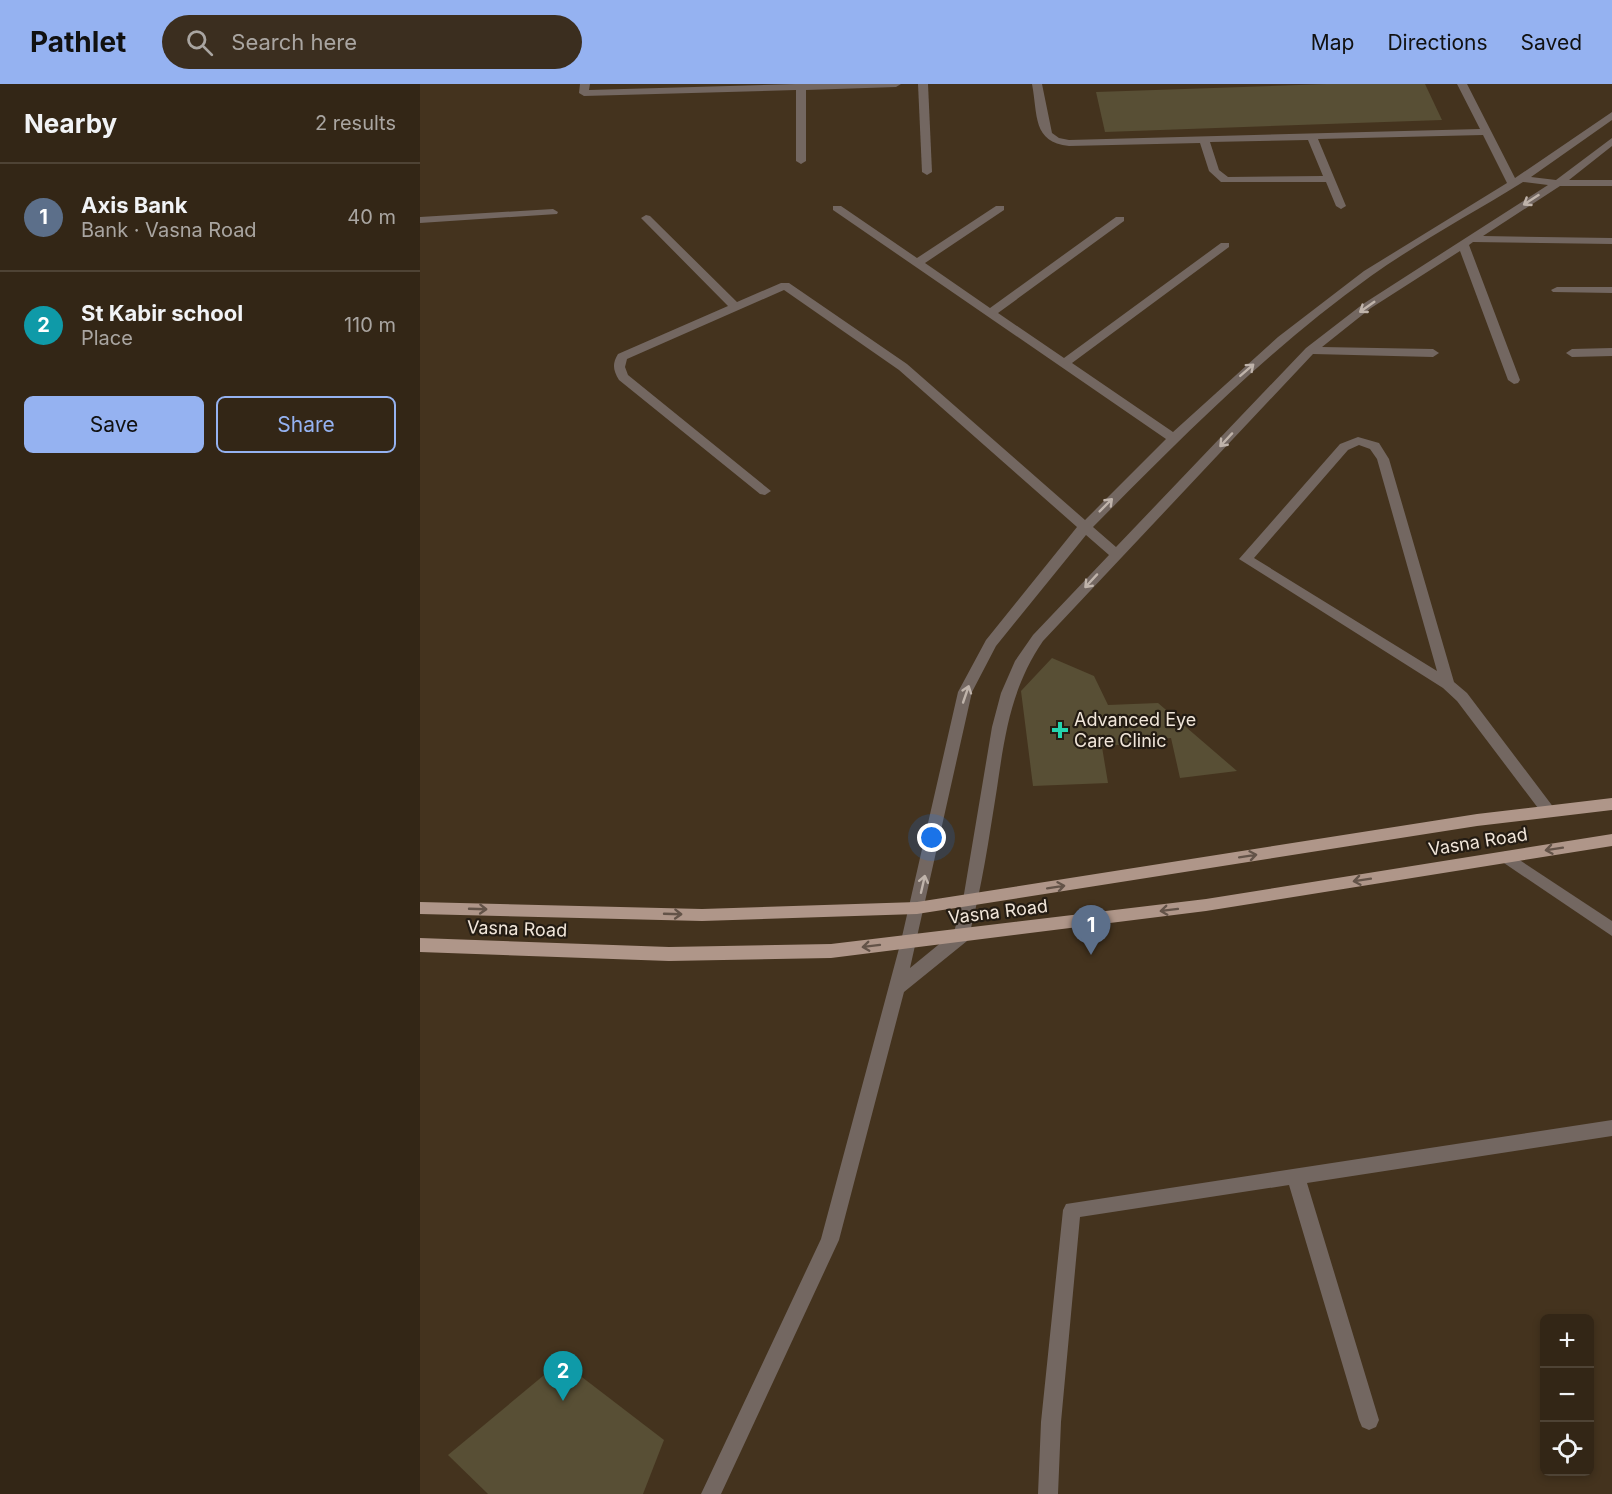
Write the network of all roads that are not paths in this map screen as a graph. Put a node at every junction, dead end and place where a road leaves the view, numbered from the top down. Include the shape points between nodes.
1 (585, 84) edge
2 (896, 84) edge
3 (923, 84) edge
4 (1037, 84) edge
5 (1462, 84) edge
6 (801, 86) edge
7 (700, 87) edge
8 (1612, 115) edge
9 (1486, 132) junction
10 (1312, 137) junction
11 (1204, 140) junction
12 (1612, 141) edge
13 (801, 161) dead end
14 (927, 172) dead end
15 (1330, 179) junction
16 (1516, 181) junction
17 (1558, 183) junction
18 (1612, 183) edge
19 (1341, 206) dead end
20 (837, 208) dead end
21 (1000, 208) dead end
22 (553, 212) dead end
23 (646, 218) dead end
24 (1120, 219) dead end
25 (420, 220) edge
26 (1612, 241) edge
27 (1467, 242) junction
28 (1225, 245) dead end
29 (917, 263) junction
30 (1557, 290) dead end
31 (1612, 290) edge
32 (736, 307) junction
33 (990, 313) junction
34 (1310, 350) junction
35 (1612, 352) edge
36 (1433, 353) dead end
37 (1572, 353) dead end
38 (1064, 363) junction
39 (1514, 380) dead end
40 (1173, 438) junction
41 (765, 491) dead end
42 (1084, 528) junction
43 (1116, 554) junction
44 (1448, 684) junction
45 (1612, 804) edge
46 (1548, 812) junction
47 (1612, 840) edge
48 (1506, 857) junction
49 (971, 900) junction
50 (420, 908) edge
51 (917, 909) junction
52 (1612, 929) edge
53 (961, 936) junction
54 (909, 941) junction
55 (420, 945) edge
56 (897, 988) junction
57 (1612, 1128) edge
58 (1296, 1177) junction
59 (1369, 1420) dead end
60 (711, 1494) edge
61 (1048, 1494) edge

1 - 7 street via 584,93
2 - 6 street
3 - 14 street
4 - 11 street via 1046,132 1057,141
5 - 9 street
6 - 7 street
6 - 13 street
8 - 16 street
9 - 10 street
9 - 16 street
10 - 11 street
10 - 15 street
11 - 15 street via 1214,171 1225,180
12 - 17 street
15 - 19 street
16 - 17 street
40 -> 16 street via 1282,339 1368,273
17 - 18 street
17 -> 27 street
20 - 29 street
21 - 29 street
22 - 25 street
23 - 32 street
24 - 33 street
26 - 27 street
27 -> 34 street via 1367,306
27 - 39 street
28 - 38 street
29 - 33 street
30 - 31 street
32 - 41 street via 622,357 619,370
32 - 42 street via 785,285 903,368
33 - 38 street
34 - 36 street
34 -> 43 street
35 - 37 street
38 - 40 street
42 -> 40 street
42 - 43 street
51 -> 42 street via 965,693 991,643
43 -> 49 street via 1038,639 1022,661 1008,693 995,747
44 - 44 street via 1246,559 1344,447 1358,441 1375,446 1383,459
44 - 46 street via 1462,697
45 - 46 main road, Vasna Road
49 -> 46 main road, Vasna Road
47 -> 48 main road, Vasna Road
48 - 52 street
48 -> 53 main road, Vasna Road via 1206,905
49 - 51 main road, Vasna Road
49 - 53 street
50 -> 51 main road, Vasna Road via 702,915
51 - 54 street
53 - 54 main road, Vasna Road
53 - 56 street
54 -> 55 main road, Vasna Road via 831,951 669,954
54 - 56 street
56 - 60 street via 830,1240
57 - 58 street
58 - 59 street
58 - 61 street via 1072,1210 1051,1422

